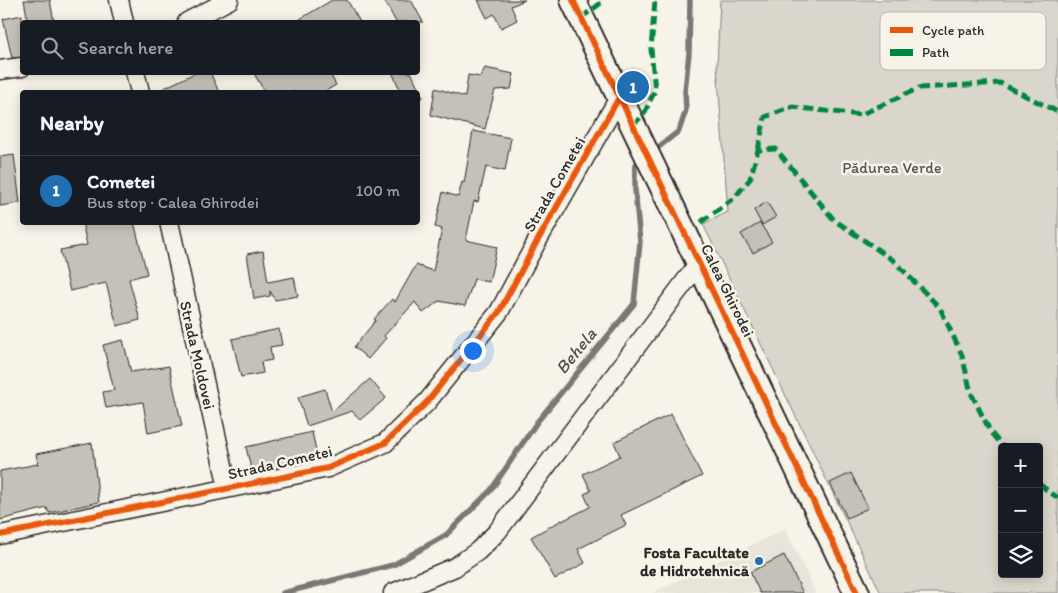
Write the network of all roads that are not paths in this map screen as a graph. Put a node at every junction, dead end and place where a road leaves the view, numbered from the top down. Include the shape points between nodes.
1 (119, 0) edge
2 (229, 0) edge
3 (573, 0) edge
4 (124, 20) edge
5 (191, 20) edge
6 (20, 67) edge
7 (0, 70) edge
8 (136, 75) edge
9 (140, 90) edge
10 (620, 96) junction
11 (170, 225) edge
12 (699, 263) junction
13 (228, 488) junction
14 (0, 535) edge
15 (393, 593) edge
16 (857, 593) edge

1 - 4 street
2 - 5 street
3 - 10 street, Calea Ghirodei
6 - 7 street
8 - 9 street
10 - 12 street, Calea Ghirodei
10 - 13 street, Strada Cometei via 499,312 427,402 385,443 328,468
11 - 13 street, Strada Moldovei
12 - 15 street via 497,532 455,567
12 - 16 street, Calea Ghirodei
13 - 14 street, Strada Cometei

